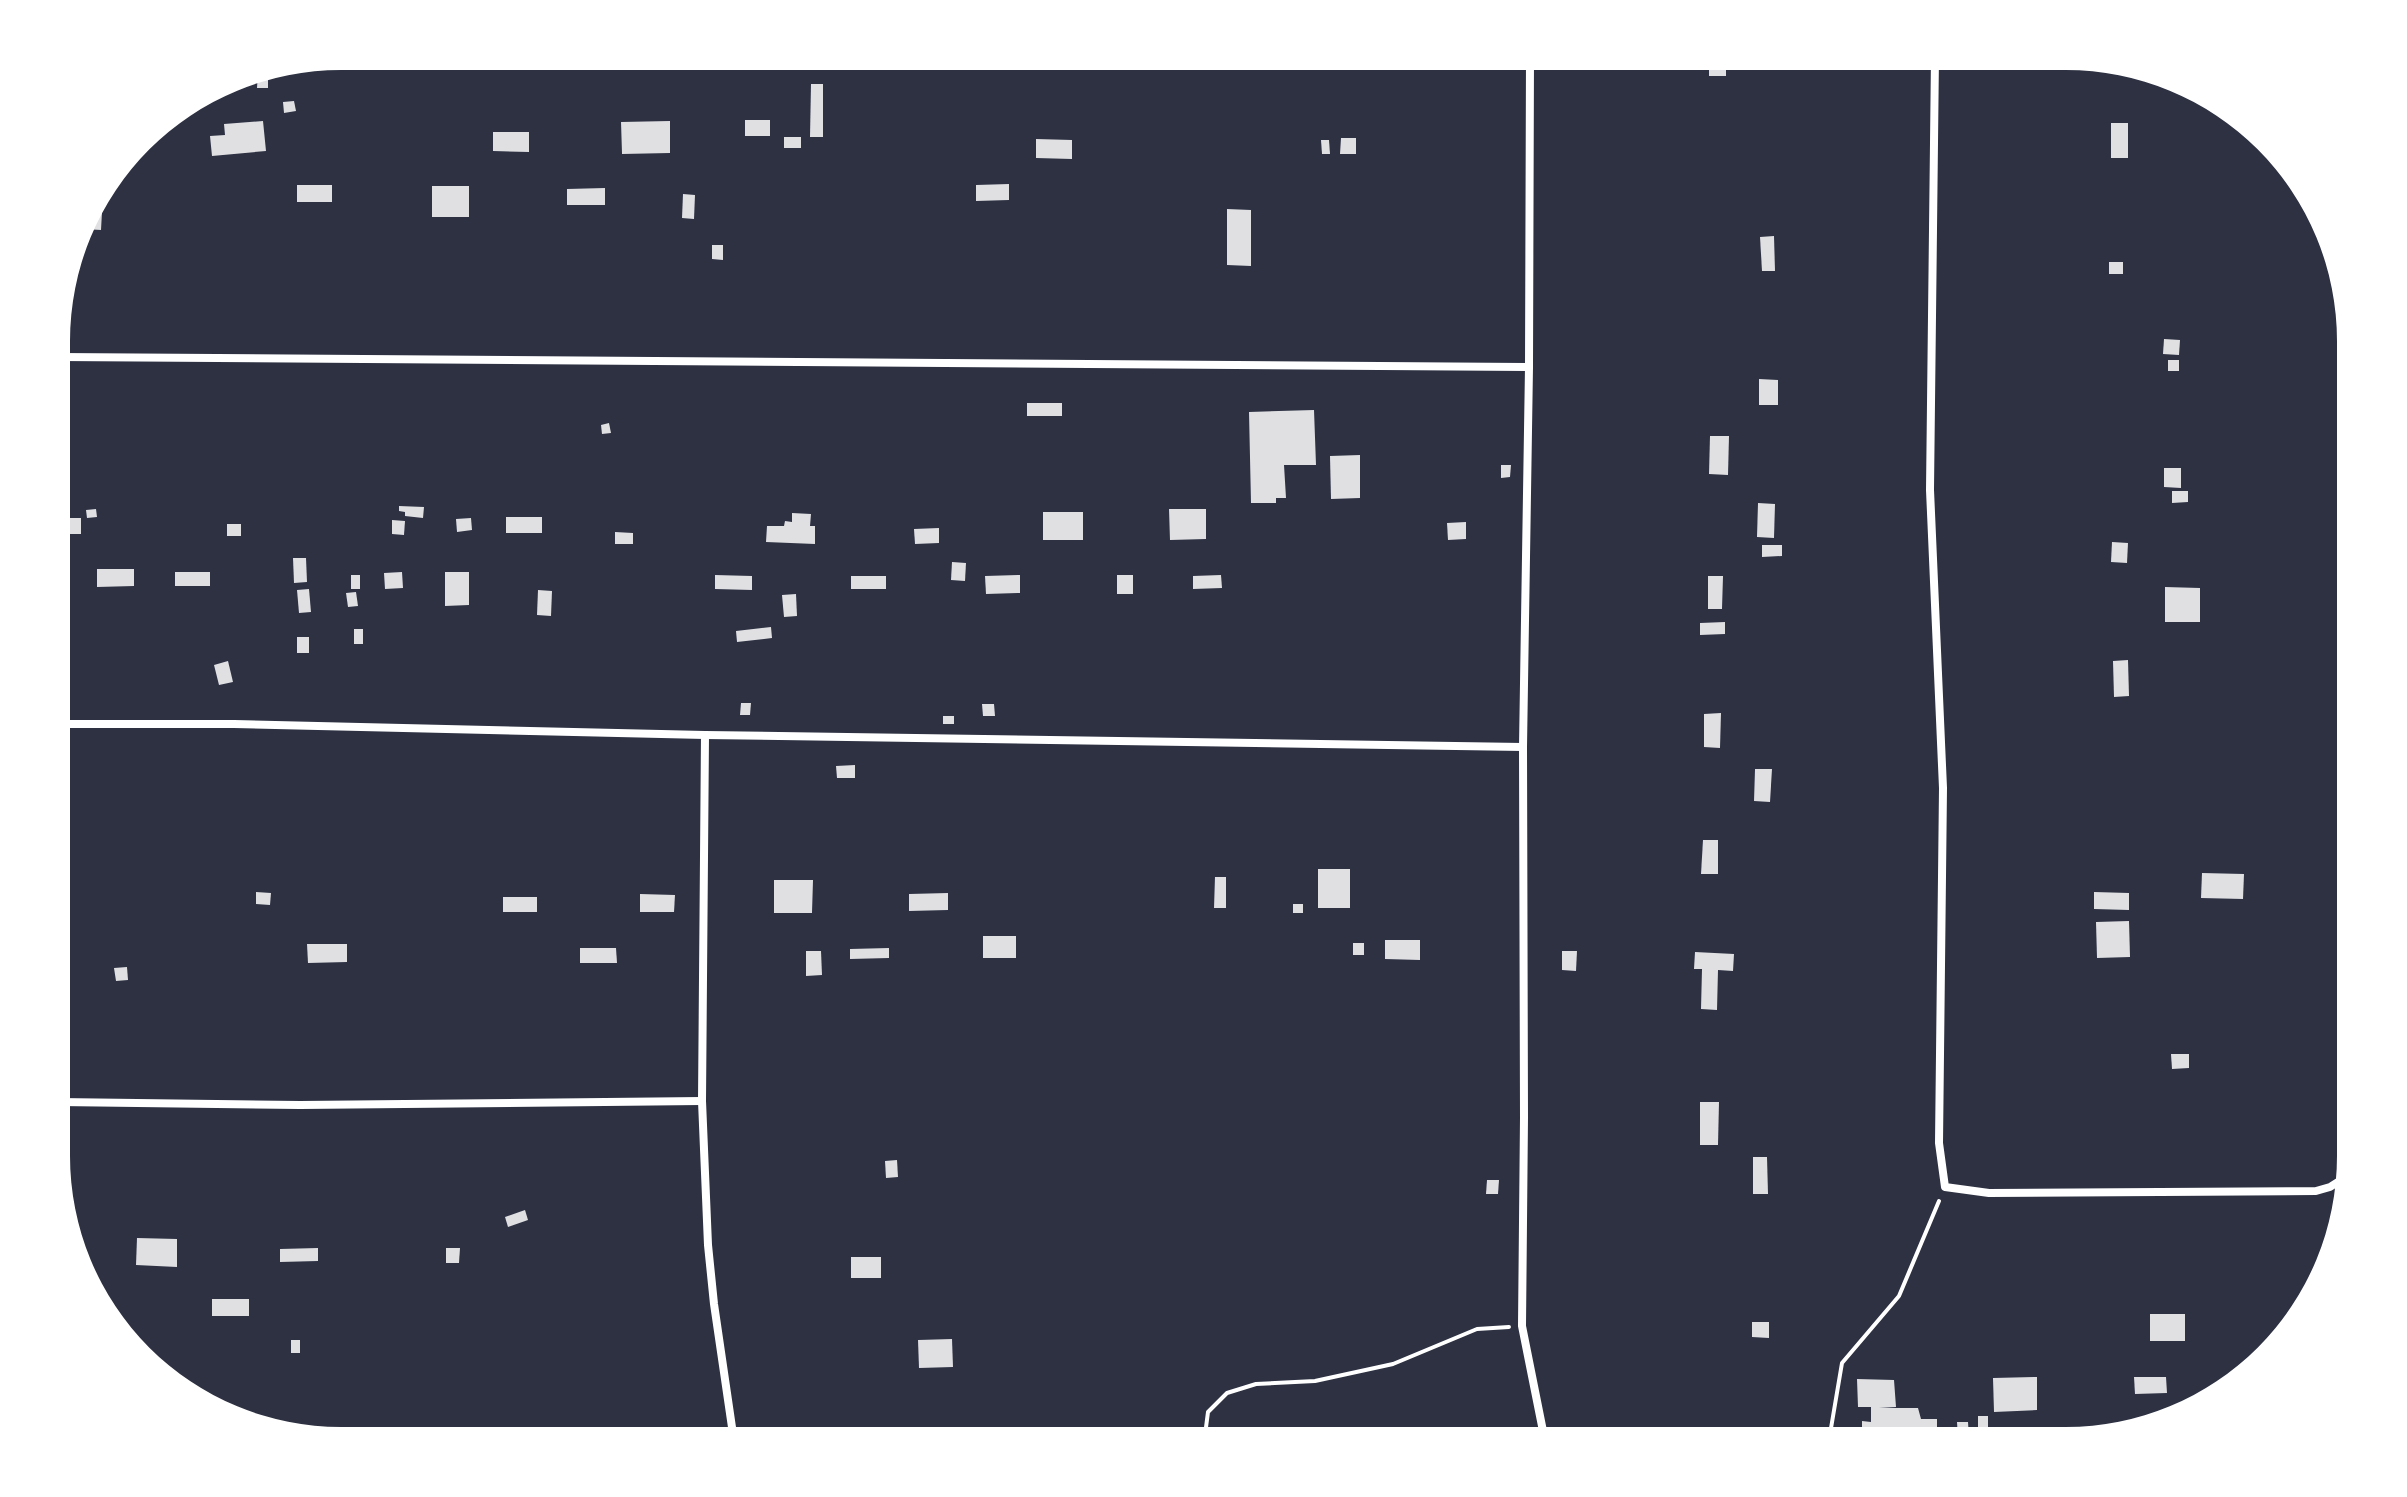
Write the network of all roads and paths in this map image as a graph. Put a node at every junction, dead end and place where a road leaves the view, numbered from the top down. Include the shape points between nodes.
1 (1530, 70) edge
2 (1935, 70) edge
3 (70, 357) edge
4 (1529, 367) junction
5 (70, 724) edge
6 (705, 735) junction
7 (1523, 747) junction
8 (702, 1101) junction
9 (70, 1102) edge
10 (2335, 1184) edge
11 (1945, 1187) junction
12 (1522, 1326) junction
13 (1542, 1426) edge
14 (1831, 1426) edge
15 (732, 1427) edge
16 (1206, 1427) edge

1 - 4 street
2 - 11 street via 1930,490 1943,788 1939,1143
3 - 4 street
4 - 7 street
5 - 6 street
6 - 7 street
6 - 8 street
7 - 12 street
8 - 9 street
8 - 15 street via 711,1274
10 - 11 street via 2316,1191 1989,1193
11 - 14 path via 1899,1296 1842,1363
12 - 13 street
12 - 16 path via 1477,1329 1393,1364 1227,1393 1208,1412

